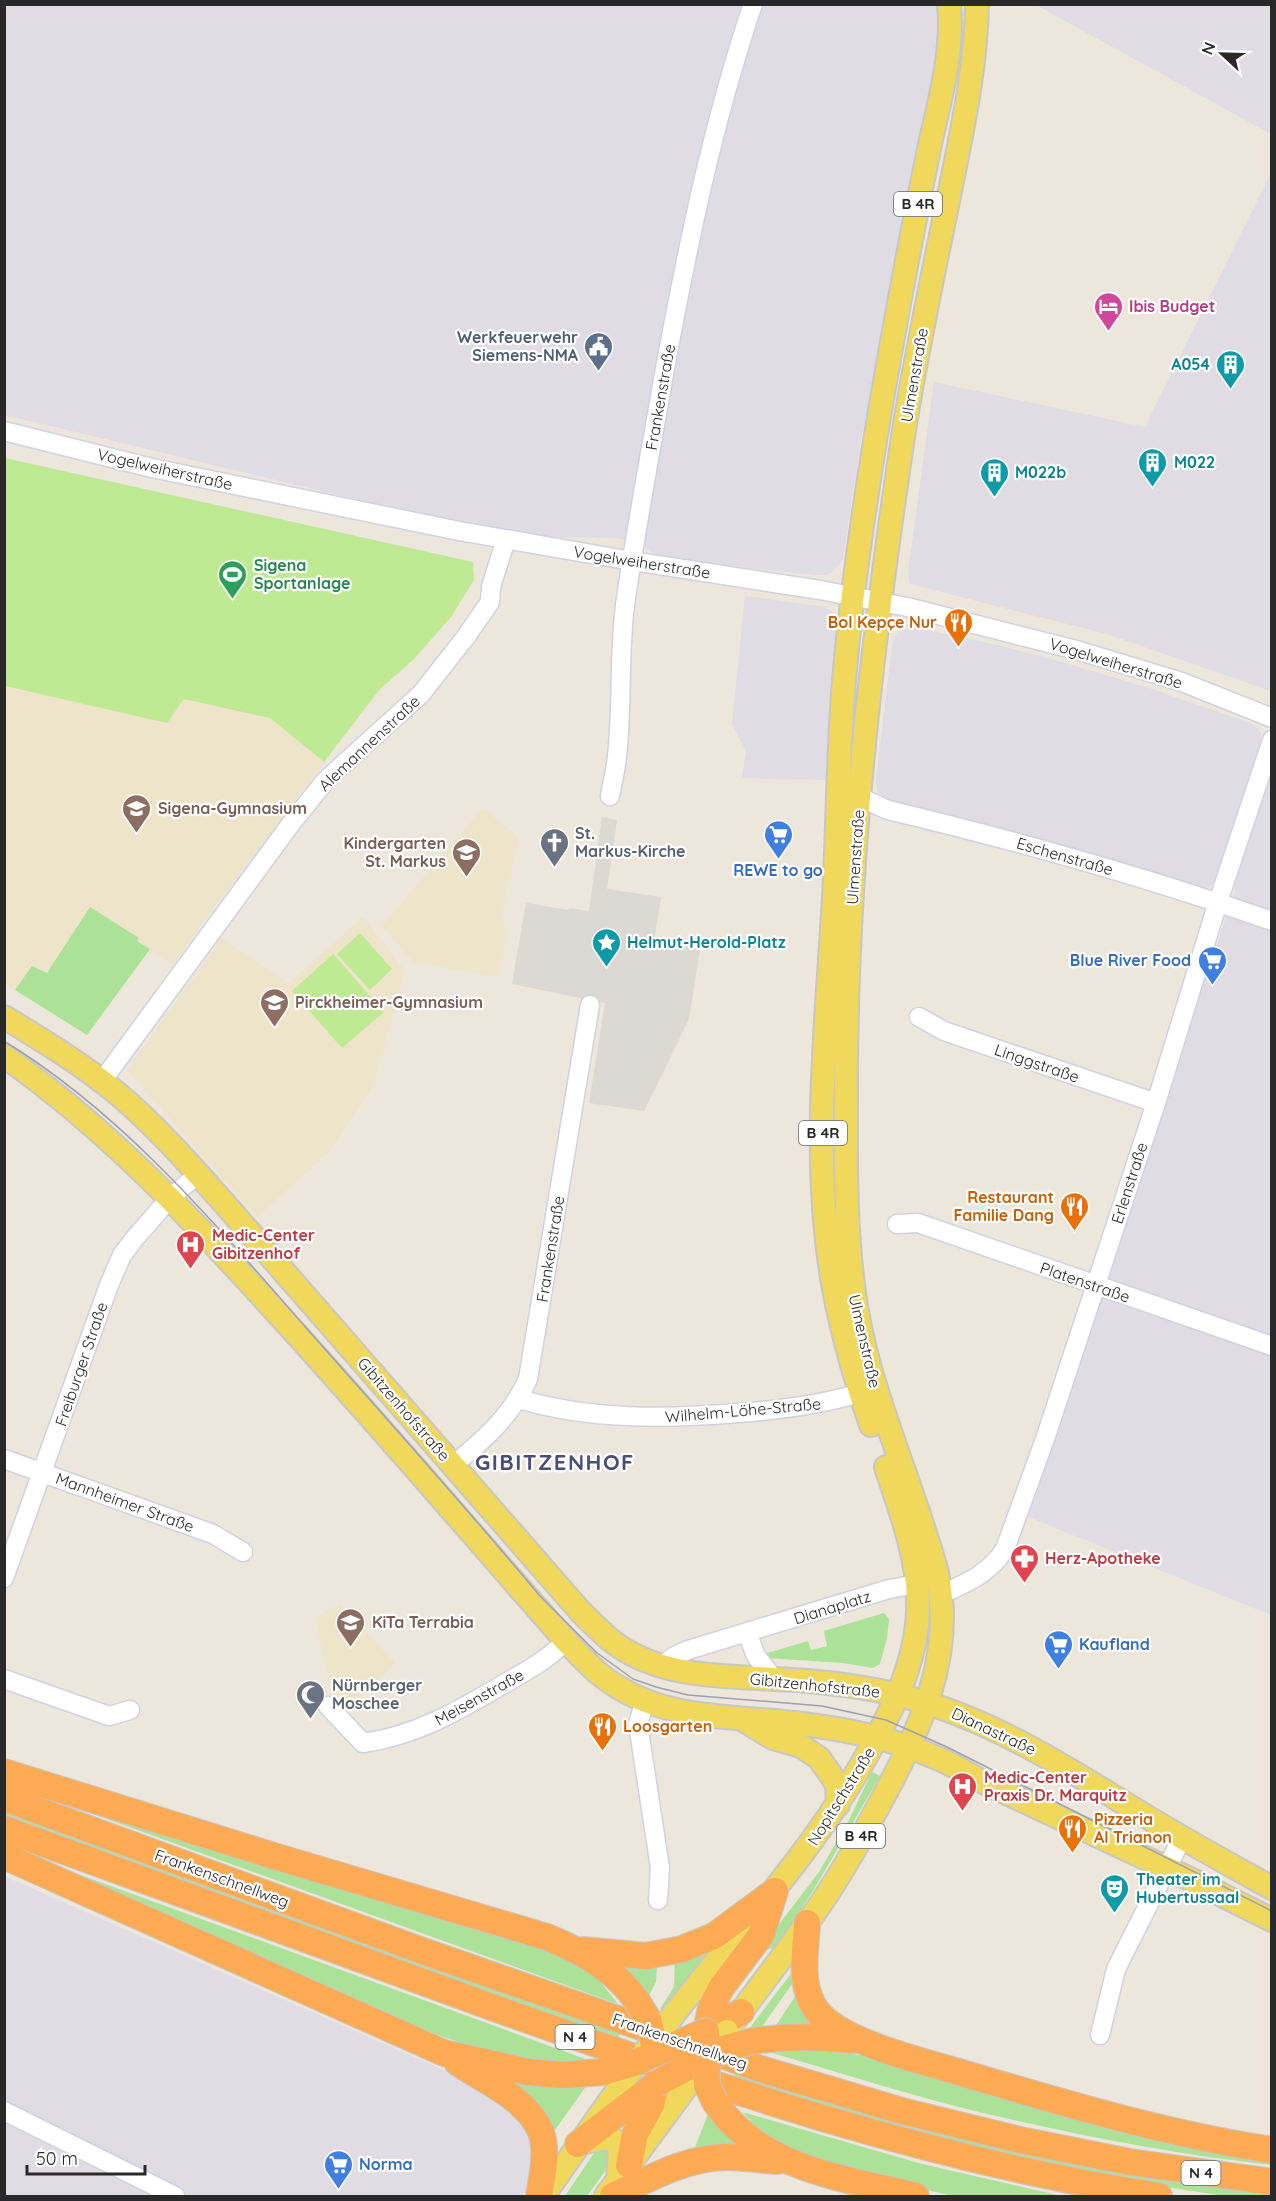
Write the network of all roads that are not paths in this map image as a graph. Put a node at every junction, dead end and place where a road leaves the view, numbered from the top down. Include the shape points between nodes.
1 (753, 4) edge
2 (950, 4) edge
3 (977, 4) edge
4 (4, 431) edge
5 (506, 539) junction
6 (632, 561) junction
7 (852, 596) junction
8 (881, 602) junction
9 (1272, 718) edge
10 (1272, 740) edge
11 (860, 794) junction
12 (610, 796) dead end
13 (1218, 902) junction
14 (1272, 921) edge
15 (590, 1005) dead end
16 (4, 1017) edge
17 (919, 1017) dead end
18 (4, 1056) edge
19 (102, 1081) junction
20 (1156, 1103) junction
21 (198, 1174) junction
22 (170, 1198) junction
23 (897, 1224) dead end
24 (1096, 1286) junction
25 (1272, 1346) edge
26 (860, 1393) junction
27 (519, 1399) junction
28 (4, 1459) edge
29 (453, 1465) junction
30 (44, 1473) junction
31 (243, 1552) dead end
32 (4, 1578) edge
33 (909, 1586) junction
34 (942, 1594) junction
35 (747, 1632) junction
36 (566, 1641) junction
37 (667, 1661) junction
38 (4, 1679) edge
39 (774, 1679) junction
40 (898, 1695) junction
41 (645, 1700) junction
42 (927, 1703) junction
43 (328, 1706) dead end
44 (130, 1710) dead end
45 (741, 1719) junction
46 (877, 1737) junction
47 (910, 1748) junction
48 (4, 1772) edge
49 (4, 1798) edge
50 (838, 1805) junction
51 (4, 1829) edge
52 (1182, 1838) junction
53 (4, 1856) edge
54 (1167, 1870) junction
55 (1272, 1888) edge
56 (775, 1891) junction
57 (658, 1900) dead end
58 (1272, 1920) edge
59 (807, 1923) junction
60 (761, 1935) junction
61 (574, 1948) junction
62 (780, 1959) junction
63 (719, 2025) junction
64 (1100, 2035) dead end
65 (867, 2042) junction
66 (444, 2054) junction
67 (706, 2058) junction
68 (634, 2062) junction
69 (659, 2090) junction
70 (4, 2111) edge
71 (578, 2144) junction
72 (1272, 2150) edge
73 (789, 2162) junction
74 (1272, 2182) edge
75 (616, 2184) edge
76 (175, 2196) edge
77 (541, 2196) edge
78 (916, 2196) edge
79 (1159, 2196) edge

1 - 6 street, Frankenstraße via 709,153 682,272
2 - 7 main road, Ulmenstraße / B 4R via 946,66 896,315
3 - 8 main road, Ulmenstraße / B 4R via 973,70 917,356
4 - 5 street, Vogelweiherstraße via 152,468
5 - 6 street, Vogelweiherstraße
5 - 19 street, Alemannenstraße via 490,602 465,638 421,694 326,780
6 - 7 street, Vogelweiherstraße
6 - 12 street, Frankenstraße via 625,600 617,756
7 - 8 street, Vogelweiherstraße
7 - 26 main road, Ulmenstraße / B 4R via 841,730 823,1156 831,1270
8 - 9 street, Vogelweiherstraße via 1080,651 1182,682
8 - 11 main road, Ulmenstraße / B 4R
10 - 13 street, Erlenstraße
11 - 13 street, Eschenstraße via 888,810 1053,852
11 - 34 main road, Ulmenstraße / B 4R via 846,1040 846,1159 853,1288 871,1374
13 - 14 street, Eschenstraße
13 - 20 street, Erlenstraße
15 - 27 street, Frankenstraße via 529,1374
16 - 19 main road, Gibitzenhofstraße
17 - 20 street, Linggstraße via 944,1031
18 - 22 main road, Gibitzenhofstraße via 71,1107
19 - 21 main road, Gibitzenhofstraße
20 - 24 street, Erlenstraße
21 - 22 street, Freiburger Straße
21 - 29 main road, Gibitzenhofstraße
22 - 30 street, Freiburger Straße via 122,1255
22 - 36 main road, Gibitzenhofstraße via 308,1346
23 - 24 street, Platenstraße via 918,1223
24 - 25 street, Platenstraße
24 - 34 street, Erlenstraße via 1005,1548 984,1573
26 - 27 street, Wilhelm-Löhe-Straße via 828,1403 767,1411 667,1417 596,1415
26 - 33 main road, Ulmenstraße / B 4R via 909,1539
27 - 29 street, Frankenstraße via 500,1423
28 - 30 street, Mannheimer Straße
29 - 37 main road, Gibitzenhofstraße via 598,1629 621,1648
30 - 31 street, Mannheimer Straße via 213,1534
30 - 32 street, Freiburger Straße
33 - 35 street, Dianaplatz
33 - 40 main road, Ulmenstraße / B 4R via 918,1612 915,1641
34 - 42 main road, Ulmenstraße / B 4R via 941,1637
35 - 37 street, Dianaplatz via 688,1650
35 - 39 street via 756,1656
36 - 41 main road, Gibitzenhofstraße via 604,1678
36 - 43 street, Meisenstraße via 546,1659 465,1707 428,1726 384,1740 363,1743
37 - 39 main road, Gibitzenhofstraße via 701,1674
38 - 44 street via 109,1716
39 - 40 main road, Gibitzenhofstraße via 838,1684
40 - 42 main road, Gibitzenhofstraße
40 - 46 main road, Nopitschstraße / B 4R
41 - 45 main road, Gibitzenhofstraße via 682,1713
41 - 57 street via 638,1724 660,1868
42 - 47 main road, B 4R
42 - 52 main road, Dianastraße via 1006,1734
45 - 46 main road, Gibitzenhofstraße
45 - 50 main road via 819,1758 837,1784
46 - 47 main road, Gibitzenhofstraße
46 - 50 main road, Nopitschstraße / B 4R
47 - 54 main road via 958,1766 979,1780
47 - 59 main road, B 4R via 855,1848
48 - 61 highway via 523,1929
49 - 74 highway, Frankenschnellweg / N 4 via 764,2070 902,2111 1020,2140 1130,2162
50 - 56 main road, Nopitschstraße / B 4R
51 - 79 highway, Frankenschnellweg / N 4 via 732,2090 950,2153 1090,2185
52 - 54 street
52 - 55 main road, Dianastraße
53 - 66 highway
54 - 58 main road
54 - 64 street via 1116,1969
56 - 60 highway
56 - 61 highway via 714,1936 682,1949 646,1956
56 - 68 main road, B 4R, bridge
59 - 62 main road, B 4R
59 - 65 highway via 805,1978 812,2004 829,2023
60 - 62 main road via 758,1952 769,1959
60 - 63 highway via 721,1988 711,2008
61 - 68 highway, bridge via 611,1972 648,2019
62 - 63 main road, B 4R
63 - 67 highway, bridge
63 - 68 highway, bridge
65 - 67 highway, bridge via 776,2037 722,2049
65 - 72 highway via 1077,2106
66 - 68 highway via 562,2075
66 - 77 highway via 512,2098 532,2117 543,2143
67 - 69 highway, bridge
67 - 73 highway, bridge via 707,2085 721,2111 742,2134
68 - 69 highway
68 - 71 main road, B 4R
69 - 71 highway
69 - 75 highway via 635,2134
70 - 76 street
71 - 75 main road via 602,2138 614,2140 620,2150
71 - 77 main road, B 4R
73 - 75 highway via 733,2157 702,2160
73 - 78 highway

